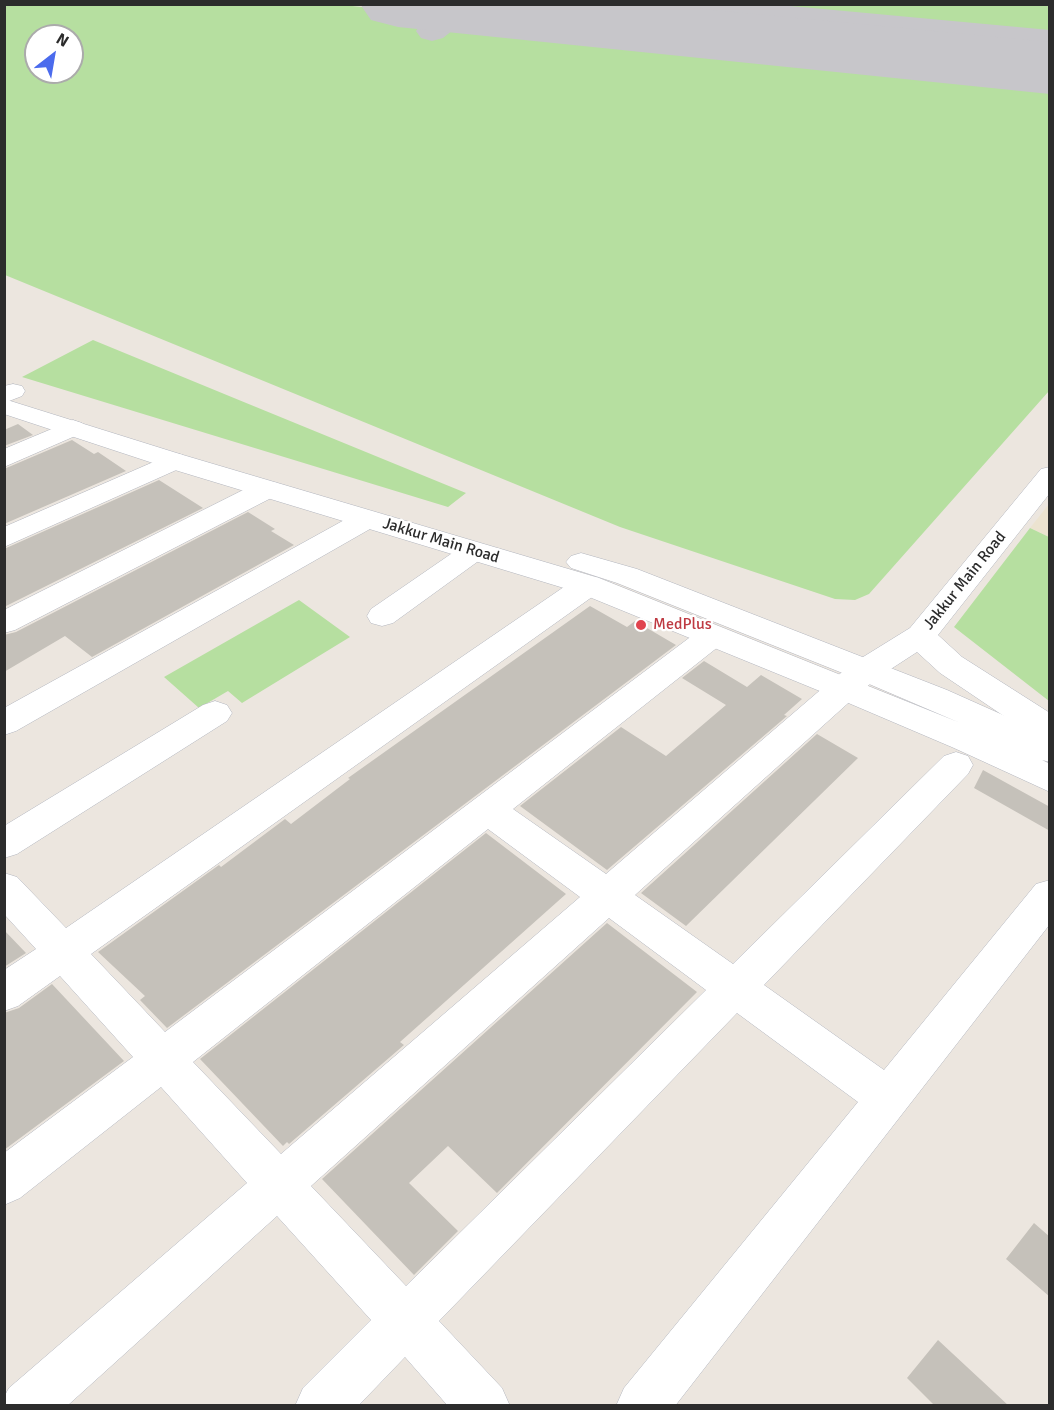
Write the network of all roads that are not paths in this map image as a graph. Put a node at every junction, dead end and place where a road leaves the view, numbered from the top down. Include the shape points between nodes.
1 (7, 395) edge
2 (73, 428) junction
3 (4, 459) edge
4 (174, 461) junction
5 (1050, 475) edge
6 (267, 489) junction
7 (368, 519) junction
8 (4, 538) edge
9 (474, 551) junction
10 (588, 585) junction
11 (382, 616) dead end
12 (4, 623) edge
13 (921, 635) junction
14 (712, 636) junction
15 (855, 679) junction
16 (215, 713) dead end
17 (4, 723) edge
18 (1050, 730) edge
19 (1050, 750) edge
20 (956, 765) dead end
21 (1050, 779) edge
22 (488, 810) junction
23 (4, 844) edge
24 (4, 888) edge
25 (608, 895) junction
26 (1050, 895) edge
27 (63, 952) junction
28 (735, 987) junction
29 (4, 993) edge
30 (164, 1060) junction
31 (888, 1098) junction
32 (4, 1182) edge
33 (279, 1185) junction
34 (405, 1321) junction
35 (27, 1406) edge
36 (321, 1406) edge
37 (484, 1406) edge
38 (642, 1406) edge

1 - 2 street, Jakkur Main Road
1 - 15 street, Jakkur Main Road via 627,576
2 - 3 street
2 - 4 street, Jakkur Main Road
4 - 6 street, Jakkur Main Road
4 - 8 street
5 - 13 street, Jakkur Main Road
6 - 7 street, Jakkur Main Road
6 - 12 street
7 - 9 street, Jakkur Main Road
7 - 17 street
9 - 10 street, Jakkur Main Road
9 - 11 street
10 - 14 street, Jakkur Main Road
10 - 27 street
13 - 15 street, Jakkur Main Road
13 - 18 street via 951,665
14 - 15 street, Jakkur Main Road
14 - 22 street
15 - 19 street via 955,707
15 - 21 street
15 - 25 street
16 - 23 street
20 - 28 street
22 - 25 street
22 - 30 street
24 - 27 street
25 - 28 street
25 - 33 street
26 - 31 street
27 - 29 street
27 - 30 street
28 - 31 street
28 - 34 street
30 - 32 street
30 - 33 street
31 - 38 street
33 - 34 street
33 - 35 street
34 - 36 street
34 - 37 street

